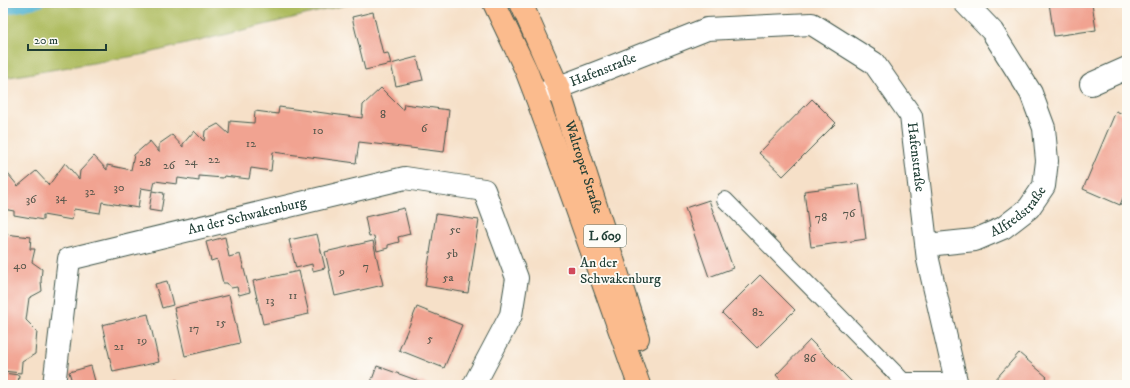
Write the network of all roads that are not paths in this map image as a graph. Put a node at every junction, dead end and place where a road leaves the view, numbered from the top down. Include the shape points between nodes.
1 (494, 3) edge
2 (521, 3) edge
3 (965, 3) edge
4 (1127, 68) edge
5 (1091, 84) dead end
6 (558, 87) junction
7 (536, 96) junction
8 (725, 200) dead end
9 (926, 245) junction
10 (957, 383) edge
11 (54, 385) edge
12 (474, 385) edge
13 (639, 385) edge
14 (653, 385) edge

1 - 7 main road, L 609
2 - 6 main road, Hafenstraße / L 609
3 - 9 street, Alfredstraße via 992,31 1031,93 1044,128 1047,161 1044,186 1029,208 1002,228 975,240
4 - 5 street
6 - 7 street, Hafenstraße
6 - 9 street, Hafenstraße via 707,29 812,24 874,63 911,116
6 - 14 main road, Waltroper Straße / L 609
7 - 13 main road, Waltroper Straße / L 609
8 - 10 lane, Hafenstraße via 902,381
9 - 10 street, Hafenstraße
11 - 12 street, An der Schwakenburg via 69,259 405,178 484,190 517,278 511,315

